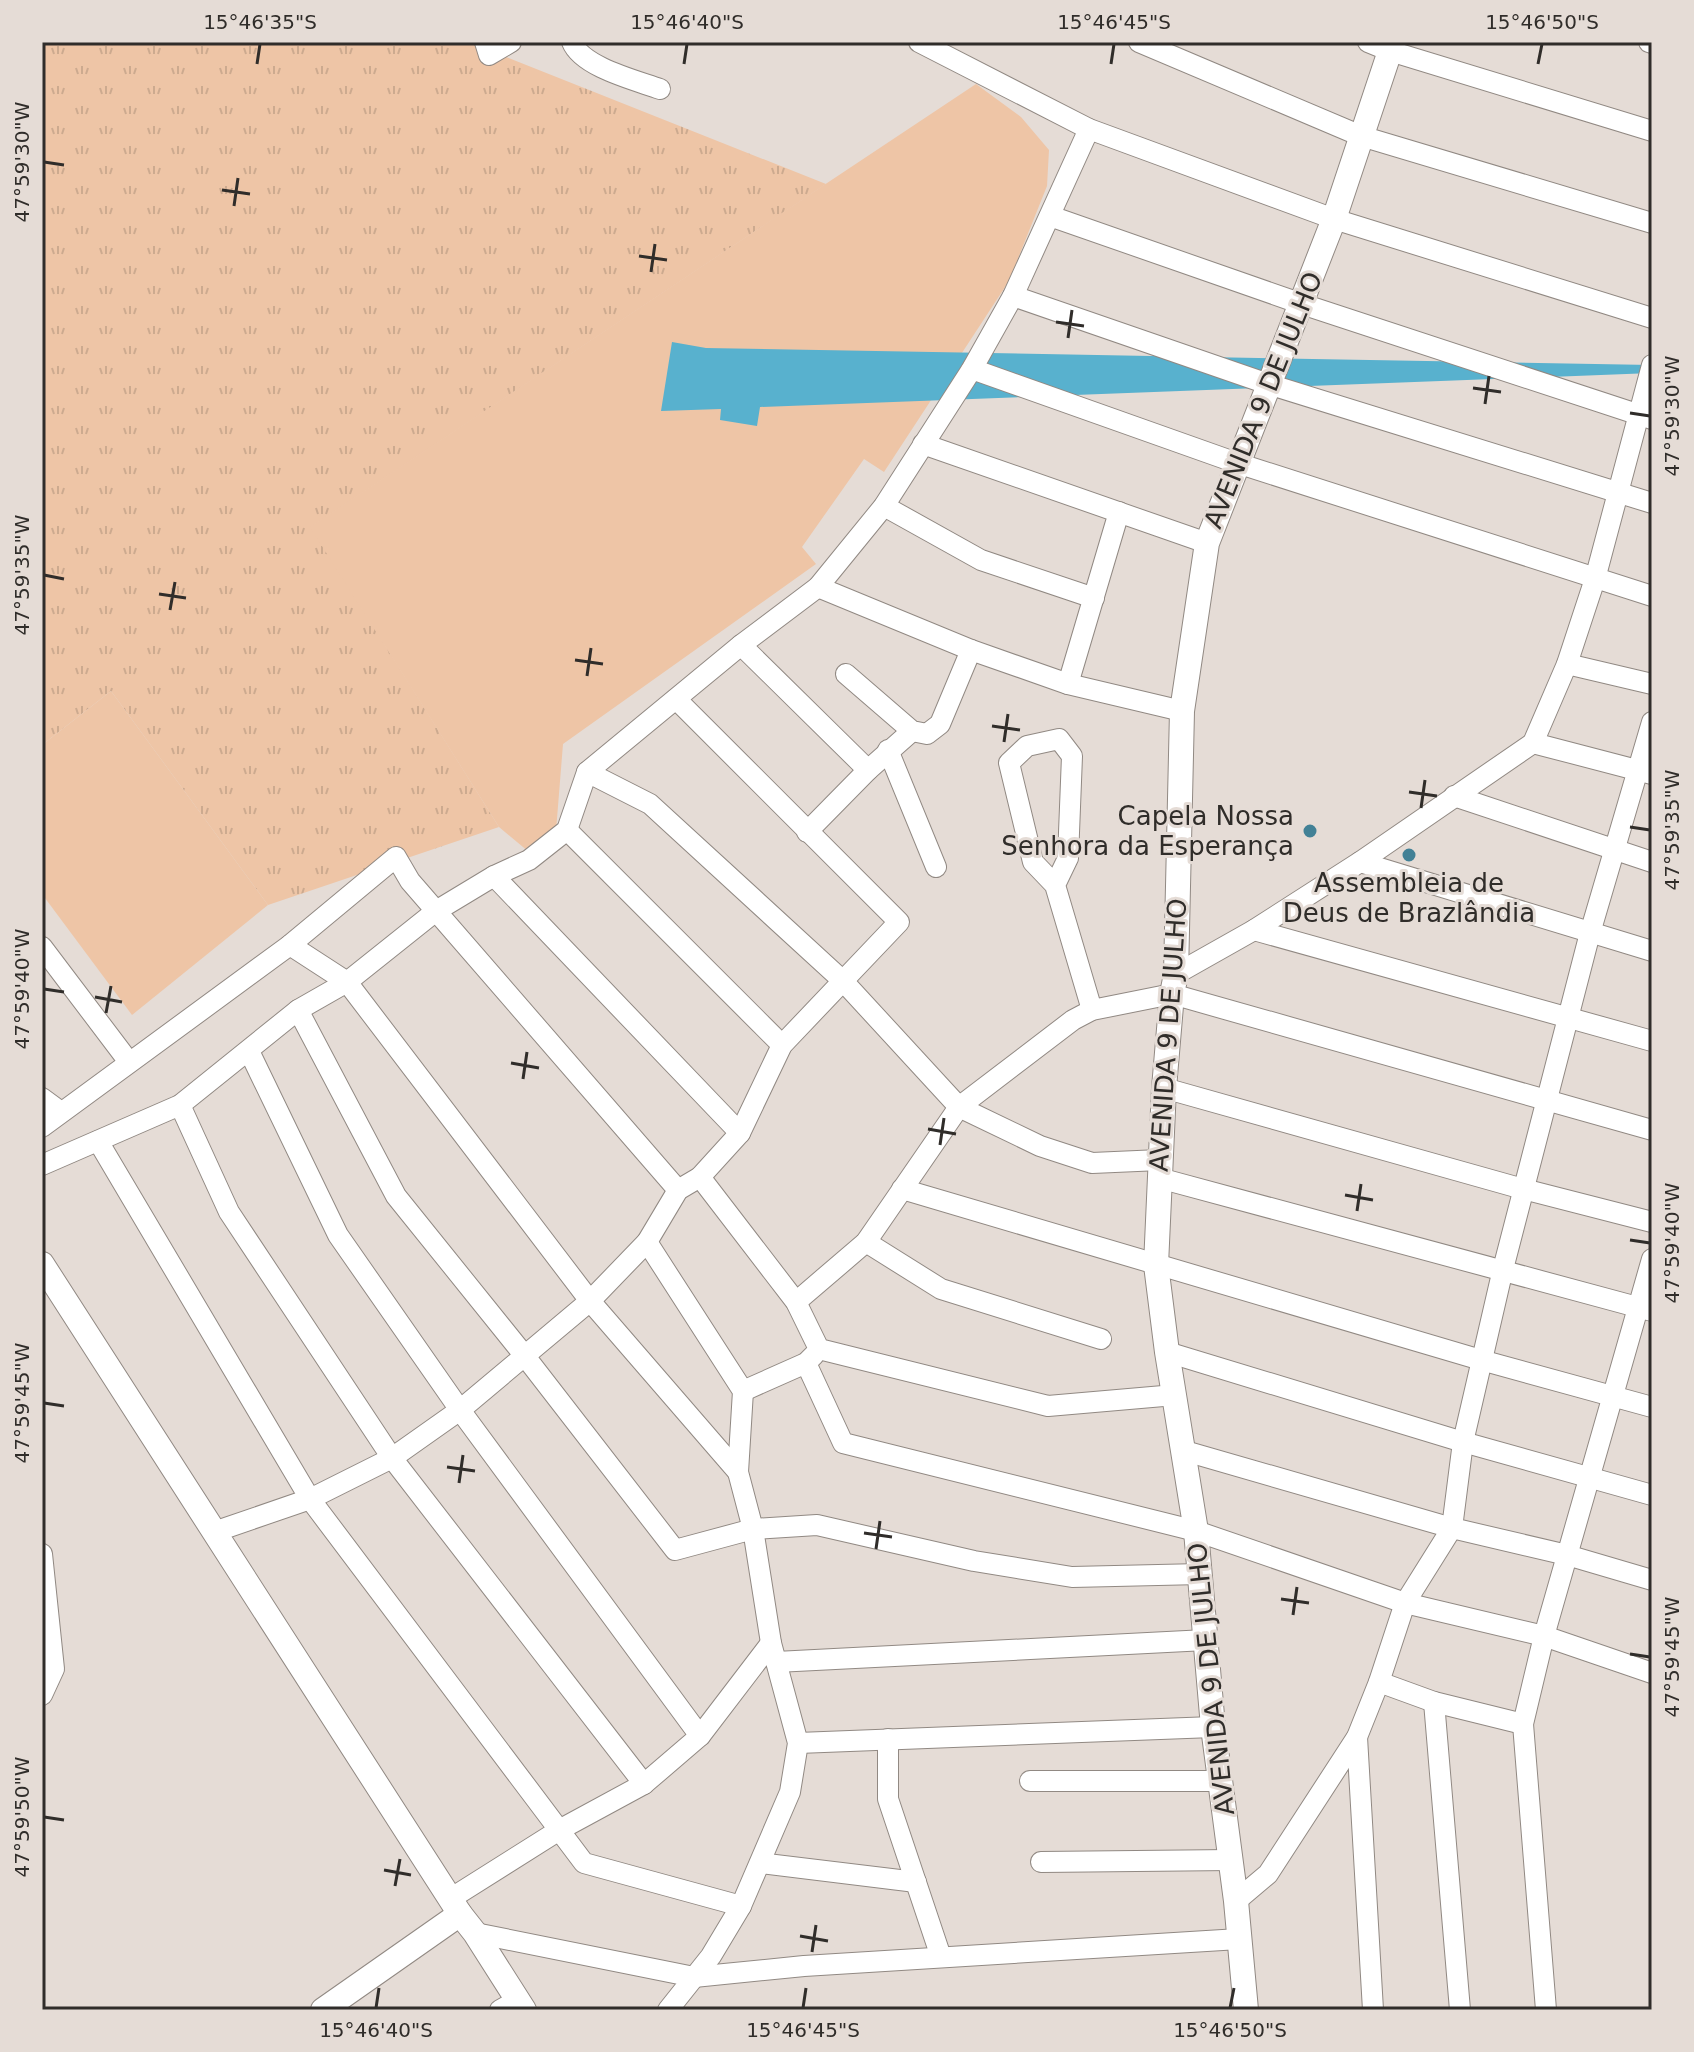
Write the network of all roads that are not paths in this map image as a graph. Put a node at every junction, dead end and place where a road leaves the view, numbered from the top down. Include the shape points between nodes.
1 (511, 42) edge
2 (572, 42) edge
3 (919, 42) edge
4 (1139, 42) edge
5 (1384, 45) edge
6 (487, 49) edge
7 (660, 89) dead end
8 (1089, 129) junction
9 (1652, 131) edge
10 (1361, 136) junction
11 (1050, 216) junction
12 (1334, 219) junction
13 (1652, 223) edge
14 (1013, 296) junction
15 (1302, 304) junction
16 (1652, 318) edge
17 (1652, 365) edge
18 (972, 369) junction
19 (1268, 384) junction
20 (1646, 417) edge
21 (923, 444) junction
22 (1237, 463) junction
23 (1620, 493) junction
24 (1652, 503) edge
25 (884, 506) junction
26 (1119, 512) junction
27 (1207, 543) junction
28 (1595, 579) junction
29 (818, 587) junction
30 (1652, 596) edge
31 (1094, 598) junction
32 (741, 645) junction
33 (971, 650) junction
34 (1567, 664) junction
35 (846, 674) dead end
36 (1068, 684) junction
37 (1652, 684) edge
38 (676, 699) junction
39 (1182, 711) junction
40 (1652, 722) edge
41 (912, 731) junction
42 (1533, 743) junction
43 (888, 750) junction
44 (868, 770) junction
45 (1645, 771) edge
46 (587, 772) junction
47 (1454, 796) junction
48 (567, 830) junction
49 (807, 832) junction
50 (1615, 851) junction
51 (1360, 862) junction
52 (1652, 862) edge
53 (936, 867) dead end
54 (494, 876) junction
55 (1055, 885) junction
56 (436, 911) junction
57 (1254, 930) junction
58 (1590, 933) junction
59 (290, 945) junction
60 (42, 947) edge
61 (1652, 951) edge
62 (843, 981) junction
63 (347, 982) junction
64 (1174, 984) junction
65 (298, 1010) junction
66 (1092, 1010) junction
67 (1569, 1018) junction
68 (1652, 1041) edge
69 (782, 1045) junction
70 (249, 1051) junction
71 (129, 1062) junction
72 (1164, 1088) junction
73 (42, 1098) edge
74 (1548, 1100) junction
75 (180, 1105) junction
76 (959, 1107) junction
77 (61, 1112) junction
78 (42, 1127) edge
79 (1652, 1130) edge
80 (740, 1133) junction
81 (98, 1141) junction
82 (42, 1165) edge
83 (1159, 1169) junction
84 (700, 1177) junction
85 (902, 1189) junction
86 (1523, 1189) junction
87 (678, 1190) junction
88 (1652, 1222) edge
89 (647, 1242) junction
90 (866, 1242) junction
91 (1652, 1259) edge
92 (42, 1264) edge
93 (1156, 1265) junction
94 (1503, 1269) junction
95 (590, 1301) junction
96 (796, 1302) junction
97 (1645, 1308) edge
98 (1101, 1339) dead end
99 (1167, 1352) junction
100 (524, 1355) junction
101 (813, 1356) junction
102 (1481, 1360) junction
103 (743, 1391) junction
104 (1175, 1395) junction
105 (1614, 1397) junction
106 (1652, 1407) edge
107 (460, 1410) junction
108 (1463, 1442) junction
109 (1185, 1451) junction
110 (392, 1458) junction
111 (738, 1472) junction
112 (1589, 1478) junction
113 (1652, 1495) edge
114 (310, 1499) junction
115 (1452, 1528) junction
116 (753, 1529) junction
117 (1196, 1531) junction
118 (214, 1532) junction
119 (42, 1554) edge
120 (1567, 1555) junction
121 (1201, 1574) junction
122 (1652, 1580) edge
123 (1405, 1603) junction
124 (1544, 1636) junction
125 (1206, 1640) junction
126 (774, 1652) junction
127 (1652, 1673) edge
128 (1379, 1682) junction
129 (42, 1695) edge
130 (1434, 1702) junction
131 (1523, 1724) junction
132 (1213, 1727) junction
133 (700, 1736) junction
134 (1357, 1737) junction
135 (888, 1739) junction
136 (798, 1743) junction
137 (1030, 1781) dead end
138 (1220, 1781) junction
139 (644, 1784) junction
140 (561, 1829) junction
141 (1231, 1860) junction
142 (1041, 1862) dead end
143 (760, 1863) junction
144 (916, 1882) junction
145 (1236, 1901) junction
146 (455, 1906) junction
147 (741, 1906) junction
148 (475, 1933) junction
149 (1239, 1939) junction
150 (941, 1957) junction
151 (694, 1977) junction
152 (514, 2007) edge
153 (323, 2010) edge
154 (668, 2010) edge
155 (1246, 2010) edge
156 (1373, 2010) edge
157 (1460, 2010) edge
158 (1546, 2010) edge

1 - 6 street
2 - 7 street via 576,52 599,66
3 - 8 street
4 - 10 street
5 - 9 street
5 - 10 street, AVENIDA 9 DE JULHO
8 - 11 street
8 - 12 street
10 - 12 street, AVENIDA 9 DE JULHO
10 - 13 street
11 - 14 street
11 - 15 street
12 - 15 street, AVENIDA 9 DE JULHO
12 - 16 street
14 - 18 street
14 - 19 street
15 - 19 street, AVENIDA 9 DE JULHO
15 - 20 street
17 - 20 street
18 - 21 street
18 - 22 street
19 - 22 street, AVENIDA 9 DE JULHO
19 - 23 street
20 - 23 street
21 - 25 street
21 - 26 street
22 - 27 street, AVENIDA 9 DE JULHO
22 - 28 street
23 - 24 street
23 - 28 street
25 - 29 street
25 - 31 street via 981,560
26 - 27 street
26 - 31 street
27 - 39 street, AVENIDA 9 DE JULHO
28 - 30 street
28 - 34 street
29 - 32 street
29 - 33 street
31 - 36 street
32 - 38 street
32 - 44 street
33 - 36 street
33 - 41 street via 940,724 927,734
34 - 37 street
34 - 42 street
35 - 41 street
36 - 39 street
38 - 46 street
38 - 49 street
39 - 64 street, AVENIDA 9 DE JULHO
40 - 45 street
41 - 43 street
42 - 45 street
42 - 47 street
43 - 44 street
43 - 53 street
44 - 49 street
45 - 50 street
46 - 48 street
46 - 62 street via 650,804
47 - 50 street
47 - 51 street
48 - 54 street via 529,860
48 - 69 street
49 - 62 street via 899,922
50 - 52 street
50 - 58 street
51 - 57 street
51 - 58 street
54 - 56 street
54 - 80 street
55 - 55 street via 1068,858 1072,756 1059,739 1027,746 1009,763 1033,862
55 - 66 street
56 - 59 street via 396,857
56 - 63 street
56 - 87 street
57 - 64 street
57 - 67 street
58 - 61 street
58 - 67 street
59 - 63 street
59 - 71 street
60 - 71 street
62 - 69 street
62 - 76 street
63 - 65 street
63 - 95 street
64 - 66 street
64 - 72 street, AVENIDA 9 DE JULHO
64 - 74 street
65 - 70 street
65 - 100 street via 396,1196
66 - 76 street
67 - 68 street
67 - 74 street
69 - 80 street
70 - 75 street
70 - 107 street via 338,1235
71 - 77 street
72 - 83 street, AVENIDA 9 DE JULHO
72 - 86 street
73 - 77 street
74 - 79 street
74 - 86 street
75 - 81 street
75 - 110 street via 229,1212
76 - 83 street via 1040,1146 1092,1163
76 - 85 street
77 - 78 street
80 - 84 street
81 - 82 street
81 - 114 street
83 - 93 street, AVENIDA 9 DE JULHO
83 - 94 street
84 - 87 street
84 - 96 street
85 - 90 street
85 - 93 street
86 - 88 street
86 - 94 street
87 - 89 street
89 - 95 street
89 - 103 street
90 - 96 street
90 - 98 street via 941,1289
91 - 97 street
92 - 118 street
93 - 99 street, AVENIDA 9 DE JULHO
93 - 102 street
94 - 97 street
94 - 102 street
95 - 100 street
95 - 111 street
96 - 101 street
97 - 105 street
99 - 104 street, AVENIDA 9 DE JULHO
99 - 108 street
100 - 107 street
100 - 116 street via 675,1550
101 - 103 street
101 - 104 street via 1048,1406
101 - 117 street via 843,1443
102 - 105 street
102 - 108 street
103 - 111 street
104 - 109 street, AVENIDA 9 DE JULHO
105 - 106 street
105 - 112 street
107 - 110 street
107 - 133 street
108 - 112 street
108 - 115 street
109 - 115 street
109 - 117 street, AVENIDA 9 DE JULHO
110 - 114 street
110 - 139 street
111 - 116 street
112 - 113 street
112 - 120 street
114 - 118 street
114 - 140 street
115 - 120 street
115 - 123 street
116 - 121 street via 817,1525 1072,1577
116 - 126 street
117 - 121 street, AVENIDA 9 DE JULHO
117 - 123 street
118 - 146 street
119 - 129 street via 54,1669
120 - 122 street
120 - 124 street
121 - 125 street, AVENIDA 9 DE JULHO
123 - 124 street
123 - 128 street
124 - 127 street
124 - 131 street
125 - 126 street
125 - 132 street, AVENIDA 9 DE JULHO
126 - 133 street
126 - 136 street
128 - 130 street
128 - 134 street
130 - 131 street
130 - 157 street
131 - 158 street
132 - 135 street
132 - 138 street, AVENIDA 9 DE JULHO
133 - 139 street
134 - 145 street via 1268,1874
134 - 156 street
135 - 136 street
135 - 144 street via 888,1799
136 - 143 street via 790,1792
137 - 138 street
138 - 141 street, AVENIDA 9 DE JULHO
139 - 140 street
140 - 146 street
140 - 147 street via 584,1863
141 - 142 street
141 - 145 street, AVENIDA 9 DE JULHO
143 - 144 street
143 - 147 street
144 - 150 street
145 - 149 street, AVENIDA 9 DE JULHO
146 - 148 street
146 - 153 street
147 - 151 street
148 - 151 street
148 - 152 street
149 - 150 street
149 - 155 street, AVENIDA 9 DE JULHO
150 - 151 street
151 - 154 street

